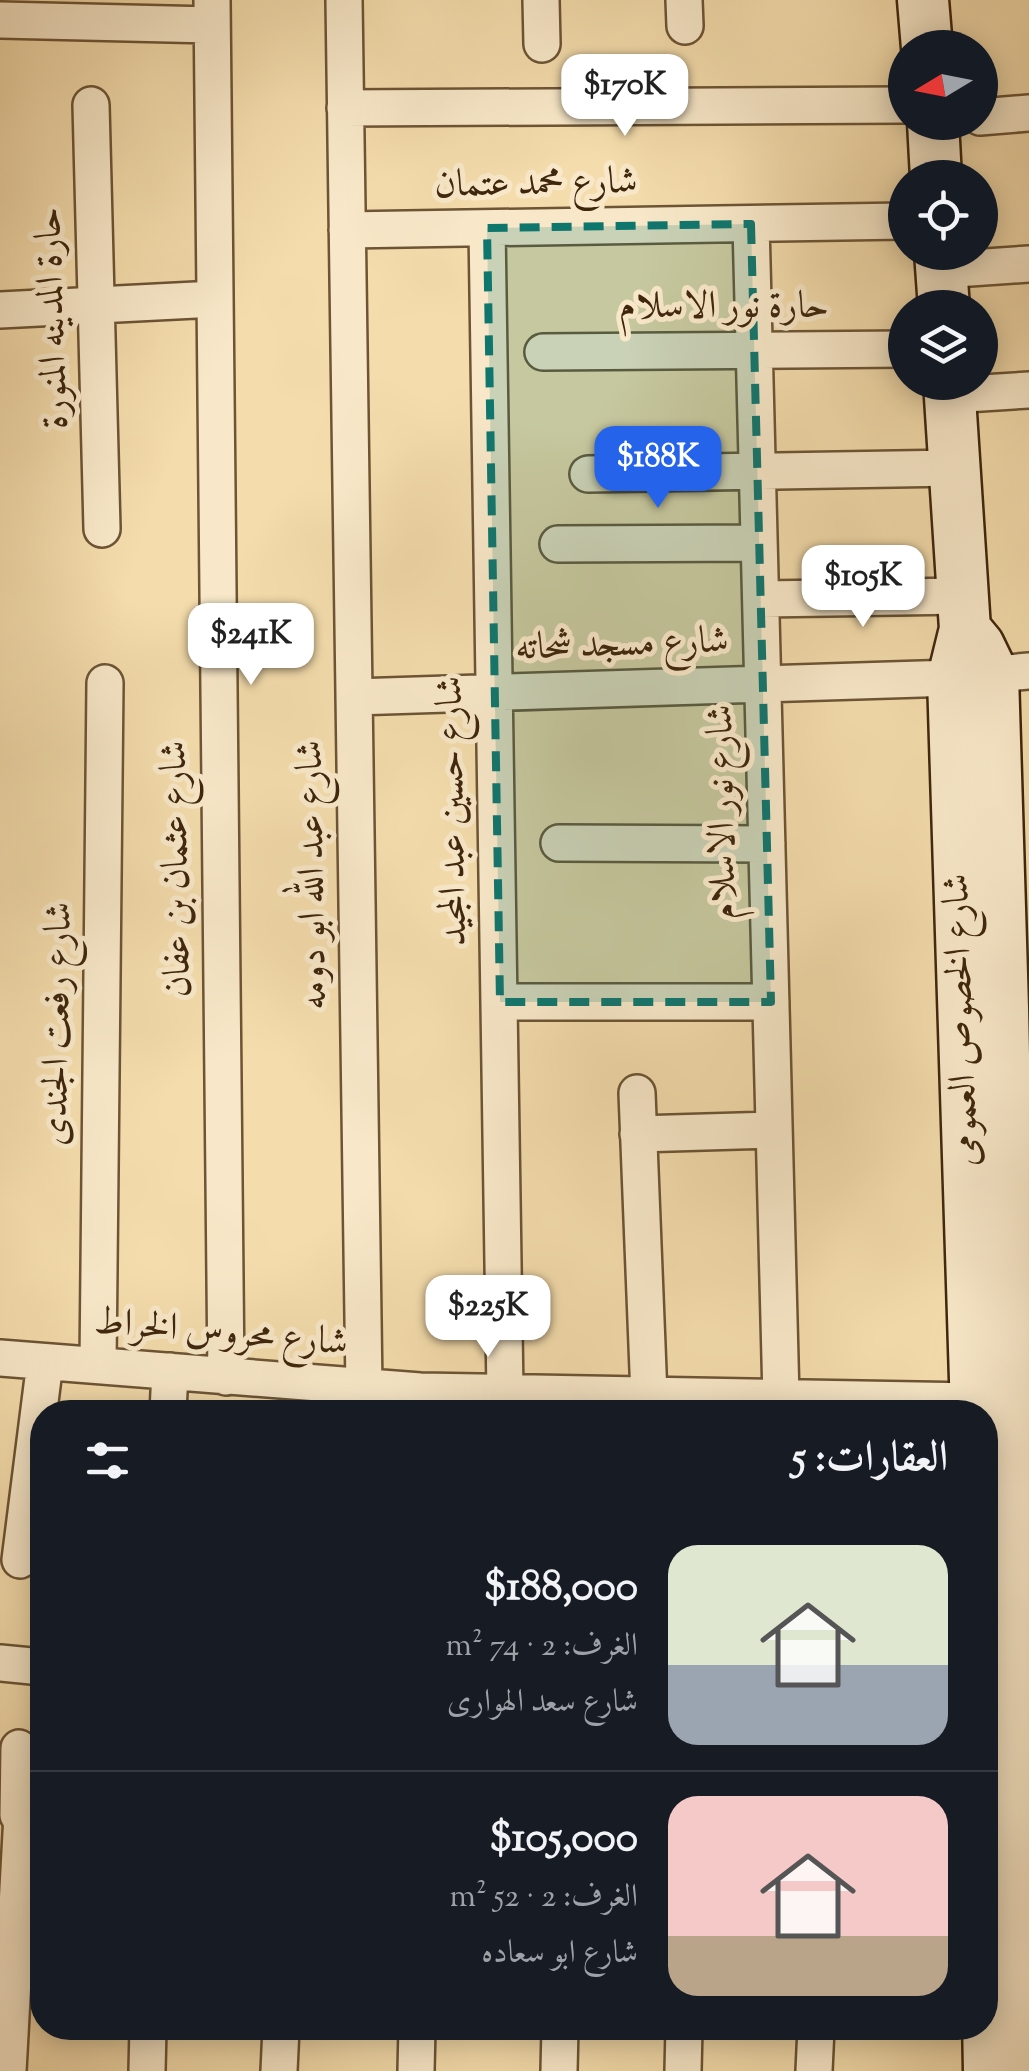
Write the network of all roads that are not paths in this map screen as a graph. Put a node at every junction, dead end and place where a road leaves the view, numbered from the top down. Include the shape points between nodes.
1 (344, 0) edge
2 (542, 0) edge
3 (923, 0) edge
4 (131, 12) edge
5 (212, 13) edge
6 (0, 20) edge
7 (926, 30) edge
8 (542, 44) dead end
9 (91, 105) dead end
10 (888, 105) edge
11 (346, 108) junction
12 (1029, 113) edge
13 (998, 116) edge
14 (888, 222) edge
15 (752, 224) junction
16 (487, 228) junction
17 (347, 230) junction
18 (1029, 264) edge
19 (942, 277) edge
20 (215, 299) junction
21 (96, 305) junction
22 (0, 310) edge
23 (888, 349) edge
24 (755, 351) junction
25 (543, 352) dead end
26 (998, 390) edge
27 (1029, 390) edge
28 (950, 400) edge
29 (955, 468) junction
30 (758, 471) junction
31 (588, 474) dead end
32 (102, 529) dead end
33 (759, 542) junction
34 (558, 544) dead end
35 (761, 600) junction
36 (965, 612) junction
37 (992, 675) edge
38 (105, 682) dead end
39 (763, 684) junction
40 (494, 692) junction
41 (354, 697) junction
42 (559, 843) dead end
43 (767, 844) junction
44 (500, 1002) junction
45 (771, 1002) junction
46 (637, 1093) dead end
47 (774, 1130) junction
48 (638, 1134) junction
49 (0, 1358) edge
50 (45, 1362) junction
51 (98, 1366) junction
52 (170, 1371) junction
53 (226, 1377) junction
54 (364, 1388) junction
55 (505, 1393) junction
56 (648, 1396) junction
57 (781, 1398) junction
58 (305, 1399) edge
59 (40, 1400) edge
60 (169, 1400) edge
61 (412, 1400) edge
62 (439, 1400) edge
63 (553, 1400) edge
64 (606, 1400) edge
65 (679, 1400) edge
66 (757, 1400) edge
67 (796, 1400) edge
68 (975, 1400) edge
69 (30, 1486) edge
70 (21, 1561) edge
71 (0, 1663) edge
72 (30, 1666) edge
73 (19, 1748) dead end
74 (21, 1815) edge
75 (148, 2040) edge
76 (280, 2040) edge
77 (417, 2040) edge
78 (560, 2040) edge
79 (683, 2040) edge
80 (815, 2040) edge
81 (988, 2040) edge
82 (8, 2071) edge
83 (147, 2071) edge
84 (279, 2071) edge
85 (416, 2071) edge
86 (559, 2071) edge
87 (682, 2071) edge
88 (814, 2071) edge
89 (989, 2071) edge
90 (1026, 2071) edge

1 - 11 street, شارع عبد الله ابو دومه
2 - 8 street
3 - 7 street
4 - 5 street
4 - 6 street
5 - 20 street, شارع عثمان بن عفان
9 - 21 street, حارة المدينه المنورة
10 - 11 street
11 - 17 street, شارع عبد الله ابو دومه
12 - 13 street
14 - 15 street, شارع محمد عتمان
15 - 16 street, شارع محمد عتمان
15 - 24 street, شارع نور الاسلام
16 - 17 street, شارع محمد عتمان
16 - 40 street, شارع حسين عبد المجيد
17 - 41 street, شارع عبد الله ابو دومه
18 - 19 street
20 - 21 street
20 - 53 street, شارع عثمان بن عفان
21 - 22 street
21 - 32 street, حارة المدينه المنورة
23 - 24 street, حارة نور الاسلام
24 - 25 street, حارة نور الاسلام
24 - 30 street, شارع نور الاسلام
26 - 27 street
28 - 29 street, شارع الخصوص العمومى
29 - 30 street
29 - 36 street, شارع الخصوص العمومى
30 - 31 street
30 - 33 street, شارع نور الاسلام
33 - 34 street
33 - 35 street, شارع نور الاسلام
35 - 36 street
35 - 39 street, شارع نور الاسلام
36 - 37 street, شارع الخصوص العمومى
37 - 39 street, شارع مسجد شحاته
37 - 68 street, شارع الخصوص العمومى
37 - 90 street, شارع الخصوص العمومى
38 - 51 street, شارع رفعت الجندى
39 - 40 street, شارع مسجد شحاته
39 - 43 street, شارع نور الاسلام
40 - 41 street, شارع مسجد شحاته
40 - 44 street, شارع حسين عبد المجيد
41 - 54 street, شارع عبد الله ابو دومه
42 - 43 street
43 - 45 street, شارع نور الاسلام
44 - 45 street
44 - 55 street, شارع حسين عبد المجيد
45 - 47 street, شارع نور الاسلام
46 - 48 street
47 - 48 street
47 - 57 street, شارع نور الاسلام
48 - 56 street
49 - 50 street, شارع محروس الخراط
50 - 51 street, شارع محروس الخراط
50 - 59 street
51 - 52 street, شارع محروس الخراط
52 - 53 street, شارع محروس الخراط
52 - 60 street
53 - 58 street, شارع محروس الخراط
54 - 58 street, شارع محروس الخراط
54 - 61 street, شارع محروس الخراط
55 - 62 street, شارع محروس الخراط
55 - 63 street, شارع محروس الخراط
56 - 64 street, شارع محروس الخراط
56 - 65 street, شارع محروس الخراط
57 - 66 street, شارع محروس الخراط
57 - 67 street, شارع محروس الخراط
69 - 70 street
71 - 72 street
73 - 74 street
74 - 82 street
75 - 83 street
76 - 84 street
77 - 85 street
78 - 86 street
79 - 87 street
80 - 88 street
81 - 89 street

